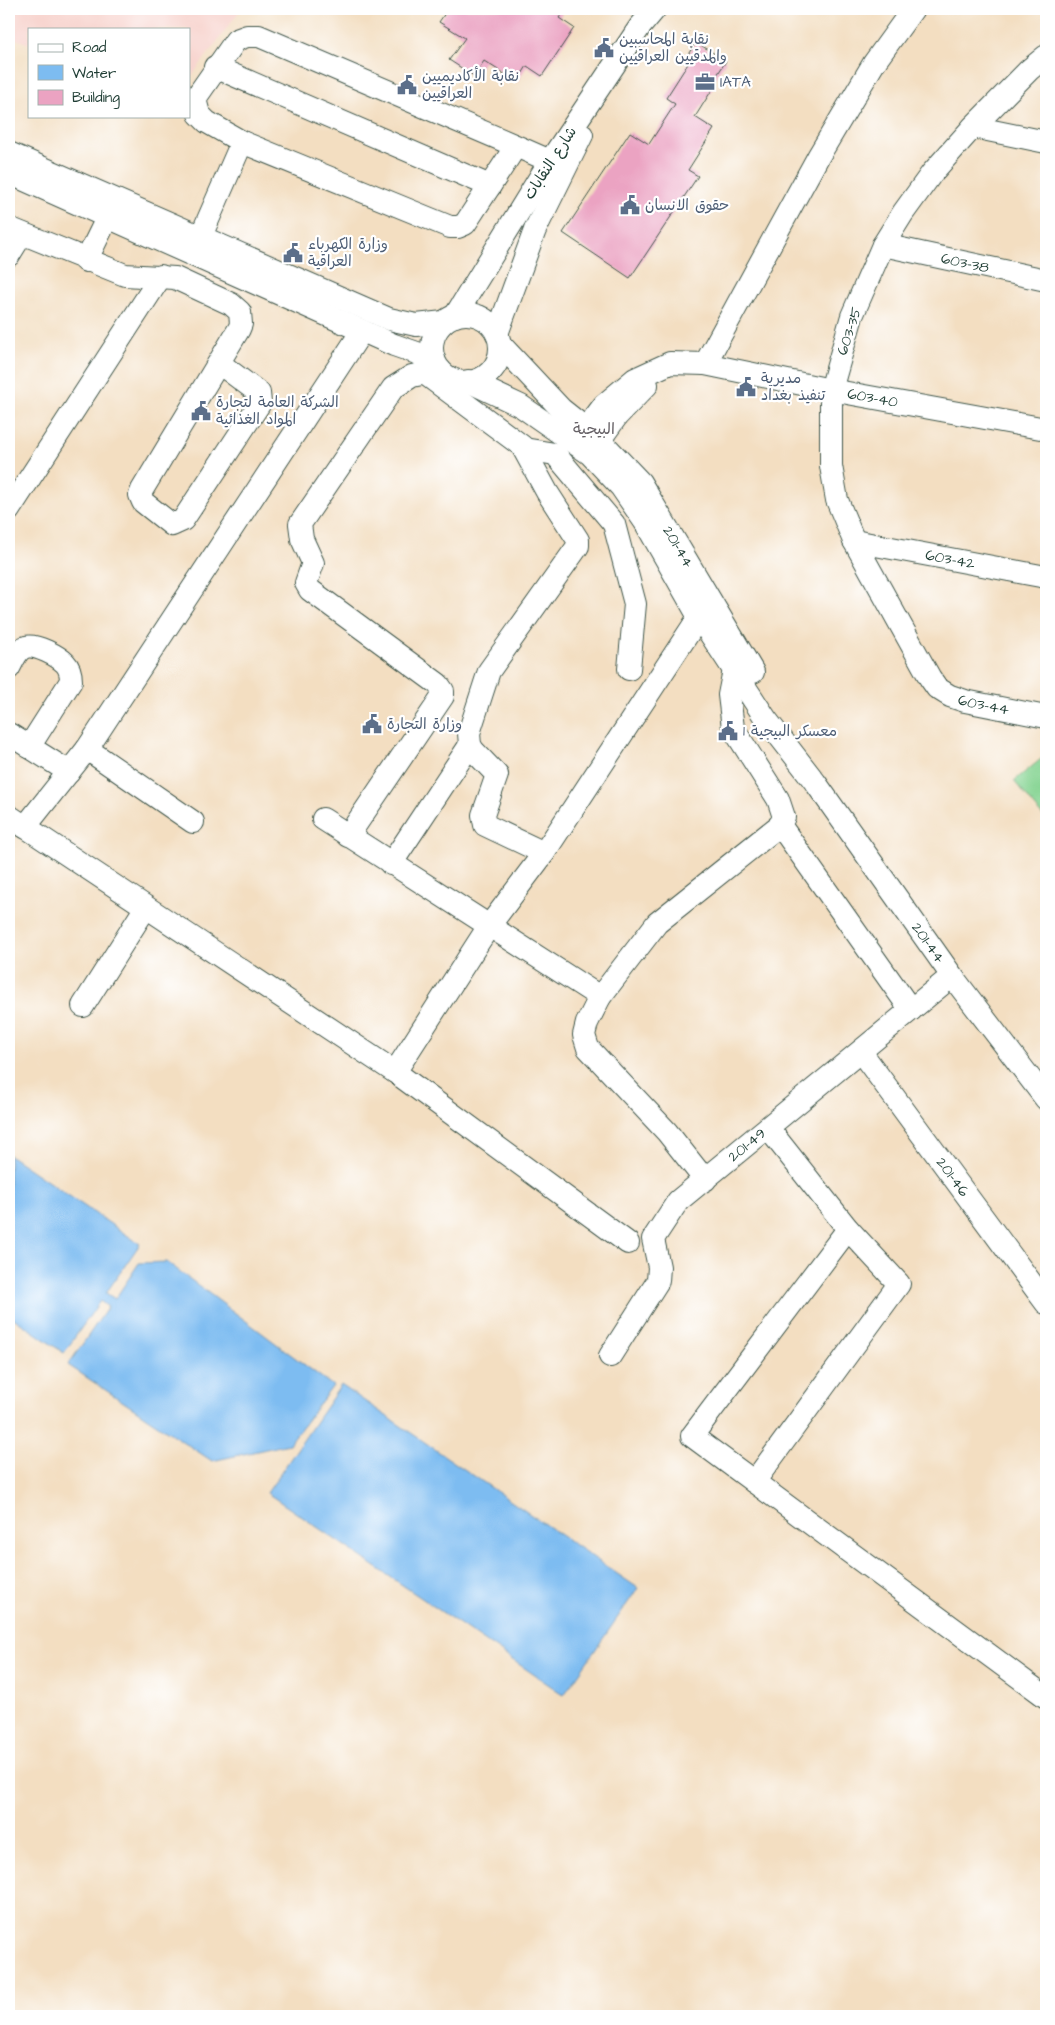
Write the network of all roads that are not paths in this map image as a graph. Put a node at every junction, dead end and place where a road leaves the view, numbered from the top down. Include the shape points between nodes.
1 (913, 9) edge
2 (654, 11) edge
3 (1046, 56) edge
4 (215, 67) junction
5 (973, 127) junction
6 (242, 142) junction
7 (1046, 142) edge
8 (516, 146) junction
9 (9, 153) edge
10 (550, 161) junction
11 (9, 173) edge
12 (490, 186) junction
13 (112, 210) junction
14 (15, 231) edge
15 (201, 236) junction
16 (883, 245) junction
17 (9, 254) edge
18 (86, 261) junction
19 (161, 276) junction
20 (1046, 280) edge
21 (450, 319) junction
22 (362, 331) junction
23 (498, 339) junction
24 (218, 363) junction
25 (706, 364) junction
26 (432, 367) junction
27 (468, 382) junction
28 (831, 390) junction
29 (1046, 429) edge
30 (587, 441) junction
31 (524, 449) junction
32 (11, 501) edge
33 (854, 541) junction
34 (1046, 577) edge
35 (699, 617) junction
36 (9, 668) edge
37 (628, 669) dead end
38 (734, 670) junction
39 (930, 678) joint
40 (1046, 717) edge
41 (9, 734) edge
42 (470, 745) junction
43 (29, 748) junction
44 (87, 749) junction
45 (68, 772) junction
46 (816, 782) junction
47 (323, 819) dead end
48 (17, 821) edge
49 (193, 822) dead end
50 (780, 825) junction
51 (348, 836) junction
52 (544, 853) junction
53 (392, 864) junction
54 (146, 907) junction
55 (489, 926) junction
56 (952, 976) junction
57 (600, 997) junction
58 (83, 1006) dead end
59 (911, 1010) junction
60 (861, 1052) junction
61 (395, 1072) junction
62 (1046, 1099) edge
63 (768, 1128) junction
64 (704, 1180) junction
65 (848, 1229) junction
66 (628, 1243) dead end
67 (1046, 1303) edge
68 (610, 1356) dead end
69 (754, 1482) junction
70 (1046, 1697) edge

1 - 25 street via 874,62 818,157
2 - 10 street, شارع النقابات
2 - 23 street, شارع النقابات via 638,47 580,140 535,230
3 - 5 street, 603-35
4 - 6 street via 196,96 199,114
4 - 8 street via 236,40 258,36
4 - 12 street
5 - 7 street
5 - 16 street, 603-35 via 932,173
6 - 12 street via 450,227 465,224
6 - 15 street
8 - 10 street
8 - 12 street
9 - 13 street
10 - 21 street, شارع النقابات
11 - 13 street
13 - 15 street
13 - 18 street
13 - 22 street
14 - 17 street
14 - 18 street
15 - 21 street via 390,319 416,325
16 - 20 street, 603-38
16 - 28 street, 603-35 via 852,316
18 - 19 street via 125,276
19 - 24 street via 181,280 231,304 240,312 241,324
19 - 32 street
21 - 23 street via 469,314 483,318
21 - 26 street via 439,327 433,339
22 - 26 street
22 - 44 street
23 - 27 street via 498,358 492,370
23 - 30 street, 201-44
24 - 24 street via 259,393 260,403 183,520 172,526 143,502 140,495
25 - 28 street, 603-40
25 - 30 street, 603-40 via 670,364 635,380 604,405
26 - 27 street via 453,379
26 - 31 street
26 - 51 street via 402,381 386,397 299,528 313,563 306,583 310,590 443,690 443,696
27 - 30 street, 201-44
28 - 29 street, 603-40
28 - 33 street, 603-35 via 833,481 837,500
30 - 35 street, 201-44 via 645,522
30 - 46 street, 201-44 via 640,482
31 - 37 street via 555,454 614,524 635,604
31 - 42 street via 578,543 489,671 469,733
33 - 34 street, 603-42
33 - 39 street, 603-35
35 - 38 street, 201-44
35 - 52 street
36 - 43 street via 18,652 26,647 38,647 65,663 71,674 71,681
38 - 46 street, 201-44 via 766,719
38 - 50 street via 729,695 733,728 778,800 784,816
39 - 40 street, 603-44 via 937,688 950,696
41 - 43 street
42 - 52 street via 497,775 484,815 485,825
42 - 53 street
43 - 45 street
44 - 45 street
44 - 49 street
45 - 48 street
46 - 56 street, 201-44
47 - 51 street
48 - 54 street
50 - 57 street via 657,923
50 - 59 street
51 - 53 street
52 - 55 street
53 - 55 street
54 - 58 street
54 - 61 street
55 - 57 street
55 - 61 street
56 - 59 street, 201-49
56 - 62 street, 201-44
57 - 64 street via 587,1023 584,1036 588,1048 666,1132
59 - 60 street, 201-49
60 - 63 street, 201-49
60 - 67 street, 201-46
61 - 66 street
63 - 64 street, 201-49
63 - 65 street
64 - 68 street, 201-49 via 678,1201 653,1239 659,1267 658,1280
65 - 69 street via 899,1284
65 - 69 street via 692,1436
69 - 70 street

